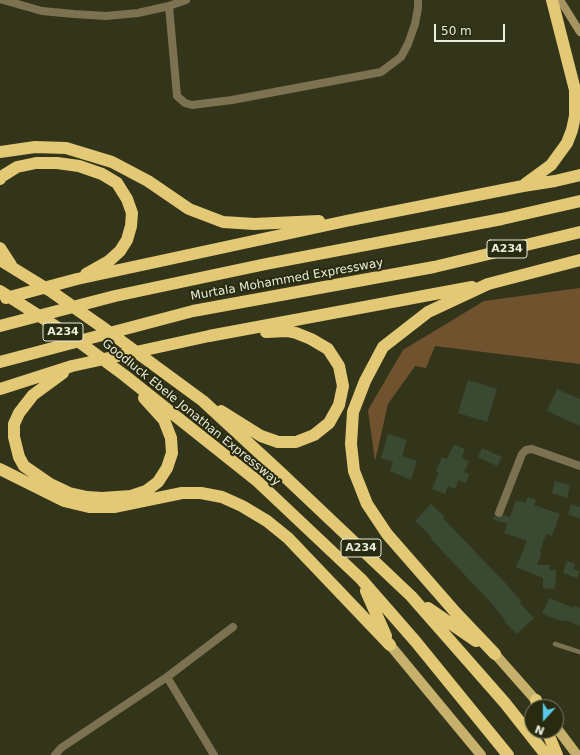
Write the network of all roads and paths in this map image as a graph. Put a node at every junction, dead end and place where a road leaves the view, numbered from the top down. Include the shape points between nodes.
1 (3, 0) edge
2 (185, 0) edge
3 (418, 0) edge
4 (552, 0) edge
5 (560, 0) edge
6 (31, 4) edge
7 (169, 6) junction
8 (580, 32) edge
9 (0, 152) edge
10 (580, 175) edge
11 (0, 179) edge
12 (555, 181) junction
13 (580, 181) edge
14 (523, 186) junction
15 (580, 201) edge
16 (346, 221) junction
17 (580, 232) edge
18 (0, 248) edge
19 (0, 260) edge
20 (580, 260) edge
21 (566, 263) junction
22 (580, 263) edge
23 (12, 268) junction
24 (77, 280) junction
25 (488, 284) junction
26 (0, 291) edge
27 (0, 300) edge
28 (0, 326) edge
29 (209, 336) junction
30 (23, 355) junction
31 (0, 362) edge
32 (72, 366) junction
33 (0, 371) edge
34 (128, 378) junction
35 (0, 389) edge
36 (202, 401) junction
37 (580, 466) edge
38 (0, 469) edge
39 (500, 513) dead end
40 (361, 579) junction
41 (411, 596) junction
42 (234, 627) dead end
43 (555, 644) dead end
44 (390, 645) junction
45 (580, 652) edge
46 (495, 654) junction
47 (167, 677) junction
48 (533, 699) edge
49 (564, 738) edge
50 (550, 739) edge
51 (55, 755) edge
52 (214, 755) edge
53 (481, 755) edge
54 (508, 755) edge
55 (546, 755) edge
56 (557, 755) edge
57 (577, 755) edge

1 - 6 street
2 - 7 street
3 - 7 street via 415,24 408,44 401,57 381,72 192,105 177,96
4 - 14 highway via 575,90 575,116 567,143 551,165
5 - 8 main road
6 - 7 street via 42,11 106,16 138,13
9 - 16 highway via 35,147 66,148 112,162 148,181 189,209 222,222 254,224
10 - 12 highway
11 - 24 highway via 17,167 36,163 57,163 79,166 102,174 117,183 127,198 132,213 127,240 109,261
12 - 13 highway
12 - 14 highway
14 - 16 highway
15 - 28 highway, Murtala Mohammed Expressway / A234 via 115,296
16 - 24 highway
17 - 30 highway, Murtala Mohammed Expressway / A234 via 434,267 193,311
18 - 23 highway
19 - 23 highway, A234
20 - 21 highway
21 - 22 highway
21 - 25 highway
23 - 36 highway, Goodluck Ebele Jonathan Expressway / A234 via 82,312
24 - 27 highway
25 - 29 highway
25 - 46 highway via 428,312 383,347 364,381 353,412 351,444 354,471 367,504 387,534
26 - 34 highway, Goodluck Ebele Jonathan Expressway / A234 via 71,336
29 - 32 highway
29 - 36 highway via 287,331 306,337 328,349 339,366 343,386 339,405 329,423 314,435 296,442 278,442 261,436
30 - 31 highway, Murtala Mohammed Expressway / A234
30 - 33 highway
32 - 34 highway via 33,395 18,413 14,424 14,437 24,466 50,484 81,496 131,496 146,491 158,482 167,468 172,452 171,438 164,420
32 - 35 highway
34 - 40 highway, Goodluck Ebele Jonathan Expressway / A234 via 256,480
36 - 41 highway, Goodluck Ebele Jonathan Expressway / A234
37 - 39 street via 532,449 526,450 522,454
38 - 44 highway via 64,500 89,507 114,507 182,493 222,497 242,506 268,521 288,538
40 - 44 highway
40 - 54 highway, Goodluck Ebele Jonathan Expressway / A234
41 - 46 highway
41 - 55 highway, Goodluck Ebele Jonathan Expressway / A234 via 505,703
42 - 47 street
43 - 45 lane
44 - 53 main road
46 - 48 main road
47 - 51 street via 61,748
47 - 52 street
49 - 57 main road
50 - 56 highway

